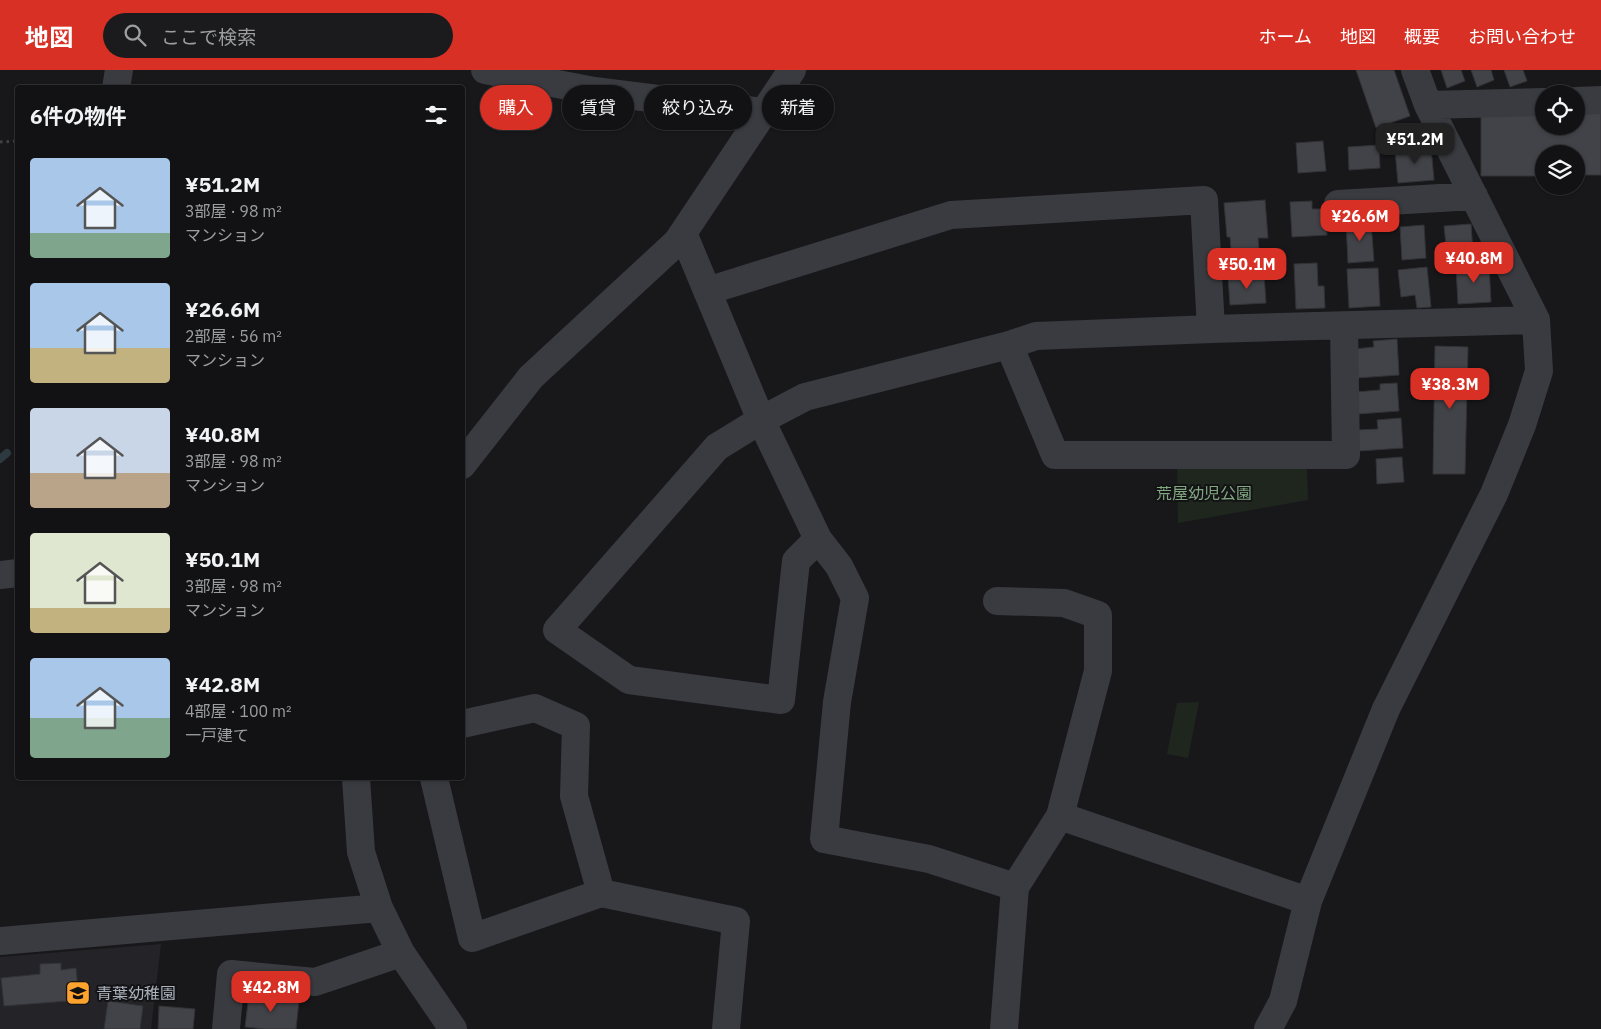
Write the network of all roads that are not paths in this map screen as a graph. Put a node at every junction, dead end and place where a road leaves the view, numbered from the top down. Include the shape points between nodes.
1 (120, 70) edge
2 (485, 70) edge
3 (792, 70) edge
4 (1415, 70) edge
5 (117, 85) edge
6 (782, 85) edge
7 (1601, 100) edge
8 (1585, 101) edge
9 (1535, 102) edge
10 (1428, 105) junction
11 (762, 112) edge
12 (762, 115) edge
13 (1474, 196) junction
14 (1338, 204) dead end
15 (683, 233) junction
16 (707, 291) junction
17 (1536, 320) junction
18 (1344, 326) junction
19 (1211, 329) junction
20 (1009, 345) junction
21 (761, 420) junction
22 (465, 461) edge
23 (818, 539) junction
24 (15, 573) edge
25 (0, 575) edge
26 (997, 602) dead end
27 (465, 723) edge
28 (356, 780) edge
29 (434, 780) edge
30 (1060, 816) junction
31 (1015, 887) junction
32 (601, 893) junction
33 (1308, 900) junction
34 (379, 908) junction
35 (0, 941) edge
36 (401, 953) junction
37 (226, 1029) edge
38 (454, 1029) edge
39 (726, 1029) edge
40 (1004, 1029) edge
41 (1268, 1029) edge

1 - 5 street
2 - 11 street via 594,90
3 - 6 street
4 - 10 street
7 - 8 street
9 - 10 street
10 - 13 street
12 - 15 street
13 - 14 street
13 - 17 street
15 - 16 street
15 - 22 street via 531,377
16 - 19 street via 951,215 1204,200
16 - 21 street
17 - 18 street
17 - 33 street via 1539,370 1522,425 1494,494 1386,709
18 - 19 street
18 - 20 street via 1346,456 1055,455
19 - 20 street via 1036,336
20 - 21 street via 805,397
21 - 23 street
21 - 23 street via 717,447 557,630 629,680 781,700 796,561
23 - 31 street via 839,566 855,598 837,702 824,839 929,859
24 - 25 street
26 - 30 street via 1064,603 1098,615 1098,671
27 - 32 street via 534,708 576,726 574,796
28 - 34 street via 361,852
29 - 32 street via 472,938
30 - 31 street
30 - 33 street
31 - 40 street
32 - 39 street via 736,921
33 - 41 street via 1283,1001
34 - 35 street
34 - 36 street
36 - 37 street via 315,982 232,974
36 - 38 street

